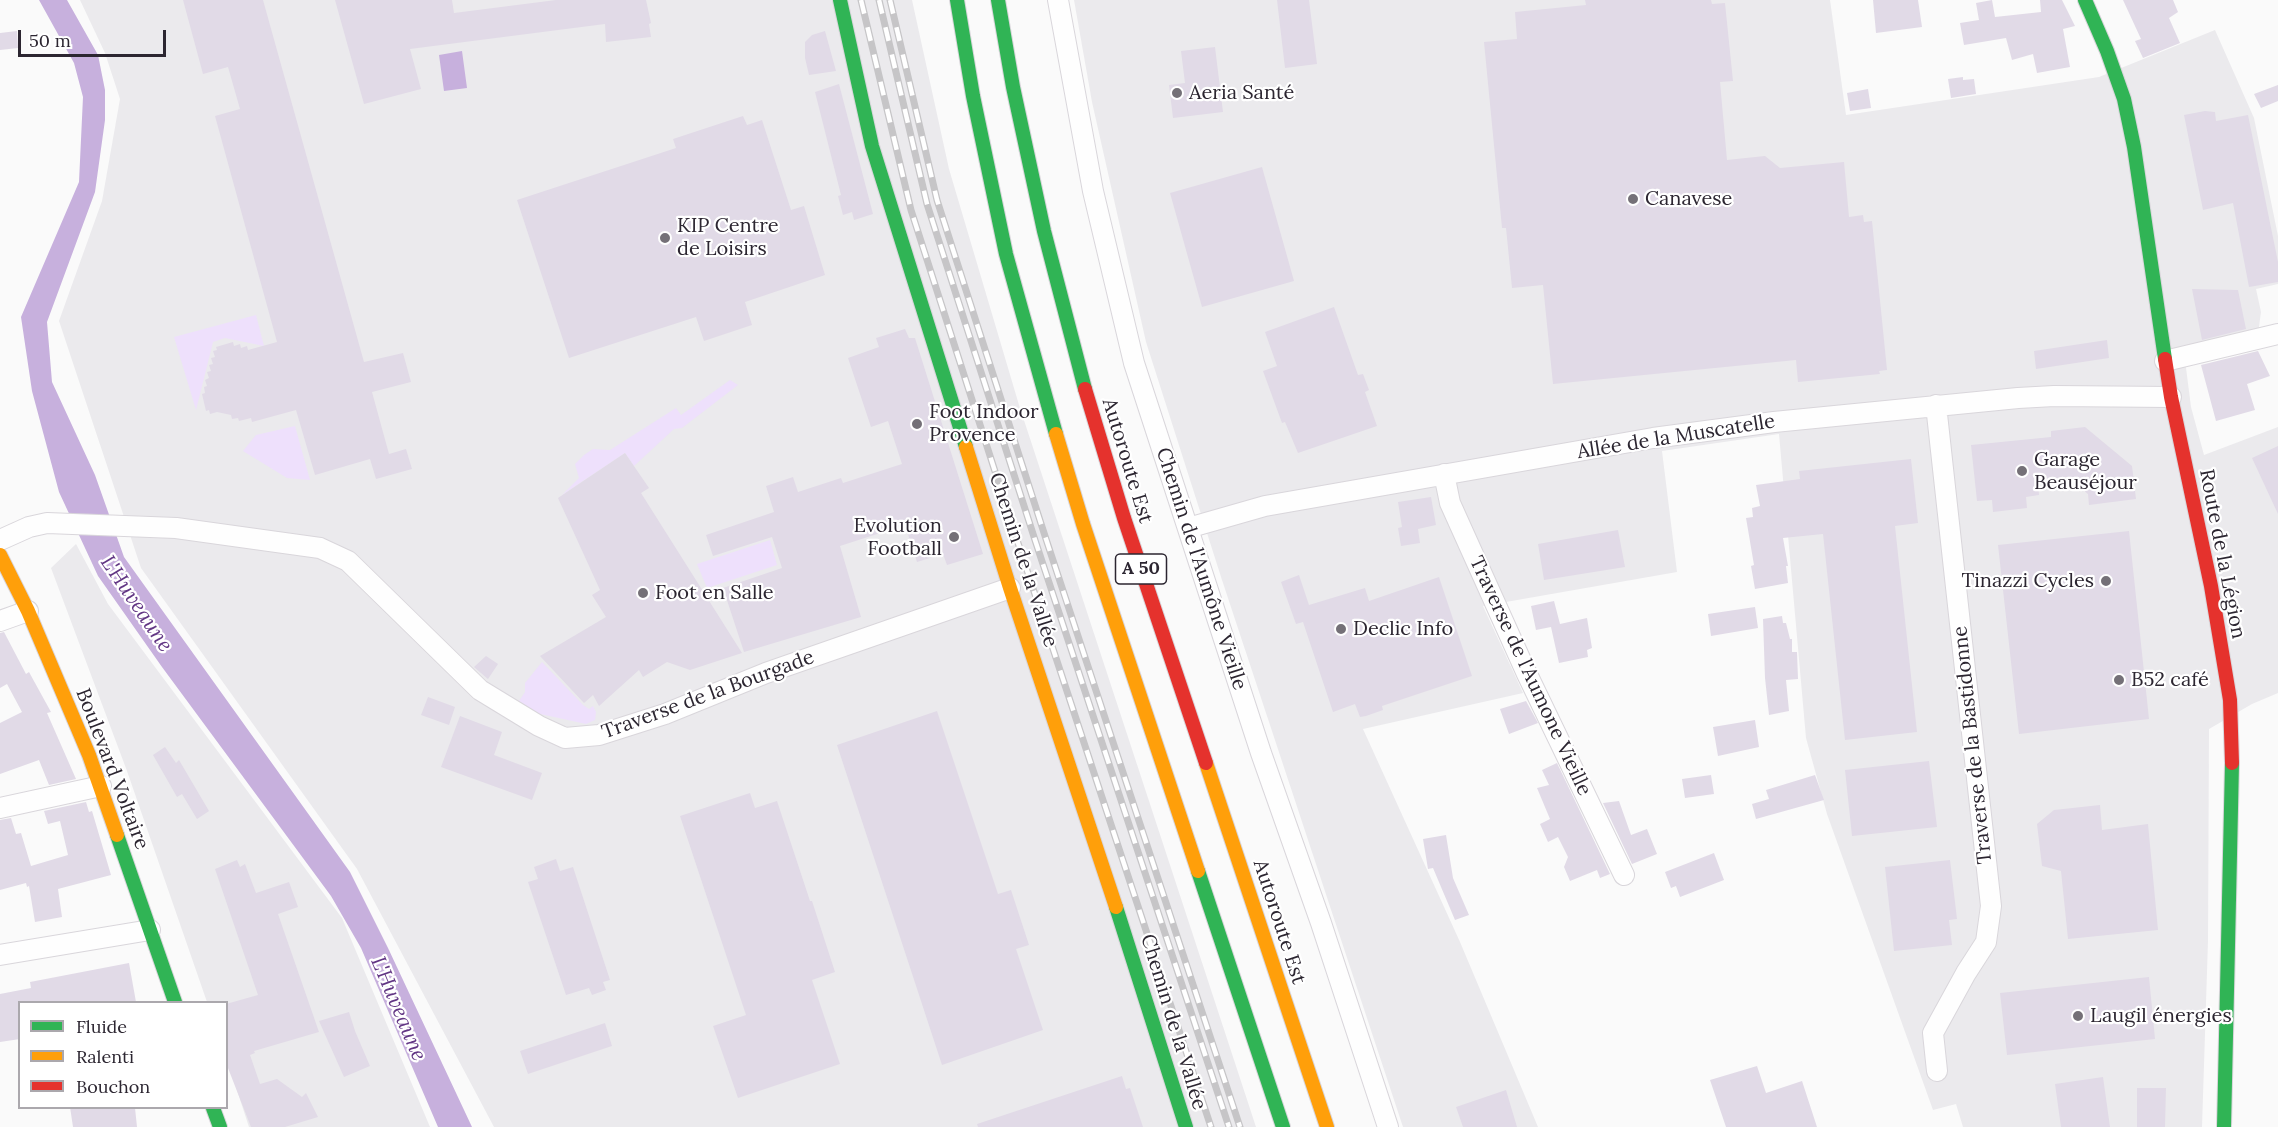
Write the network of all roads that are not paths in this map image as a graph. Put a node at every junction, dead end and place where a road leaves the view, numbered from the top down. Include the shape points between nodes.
1 (840, 0) edge
2 (957, 0) edge
3 (998, 0) edge
4 (1058, 0) edge
5 (2085, 0) edge
6 (2278, 334) edge
7 (2165, 362) junction
8 (2171, 398) junction
9 (1936, 405) junction
10 (1444, 474) junction
11 (1188, 528) junction
12 (0, 540) edge
13 (0, 555) edge
14 (1010, 588) junction
15 (28, 611) junction
16 (0, 621) edge
17 (101, 786) junction
18 (0, 808) edge
19 (1624, 875) dead end
20 (150, 930) junction
21 (0, 955) edge
22 (175, 1001) edge
23 (1937, 1071) dead end
24 (214, 1109) edge
25 (220, 1127) edge
26 (1186, 1127) edge
27 (1283, 1127) edge
28 (1327, 1127) edge
29 (1388, 1127) edge
30 (2224, 1127) edge

1 - 14 main road, Chemin de la Vallée via 872,146
2 - 27 main road, A 50 via 1006,254 1036,366 1083,524
3 - 28 main road, Autoroute Est / A 50 via 1044,231 1074,351 1124,518
4 - 11 street, Chemin de l'Aumône Vieille via 1112,278 1134,363
5 - 7 main road, Route de la Légion via 2124,99
6 - 7 street
7 - 8 main road, Route de la Légion
8 - 9 street, Allée de la Muscatelle via 2054,396
8 - 30 main road, Route de la Légion via 2211,586 2230,700 2233,786
9 - 10 street, Allée de la Muscatelle via 1653,438
9 - 23 street, Traverse de la Bastidonne via 1990,906 1986,942 1934,1033
10 - 11 street, Allée de la Muscatelle via 1265,506
10 - 19 street, Traverse de l'Aumone Vieille via 1450,503
11 - 29 street, Chemin de l'Aumône Vieille
12 - 14 street, Traverse de la Bourgade via 47,523 140,525 320,548 348,561 480,690 565,738 599,735 665,714 766,673
13 - 15 main road, Boulevard Voltaire
14 - 26 main road, Chemin de la Vallée
15 - 16 street
15 - 17 main road, Boulevard Voltaire
17 - 18 street
17 - 20 main road, Boulevard Voltaire
20 - 21 street
20 - 22 main road, Boulevard Voltaire
24 - 25 main road

